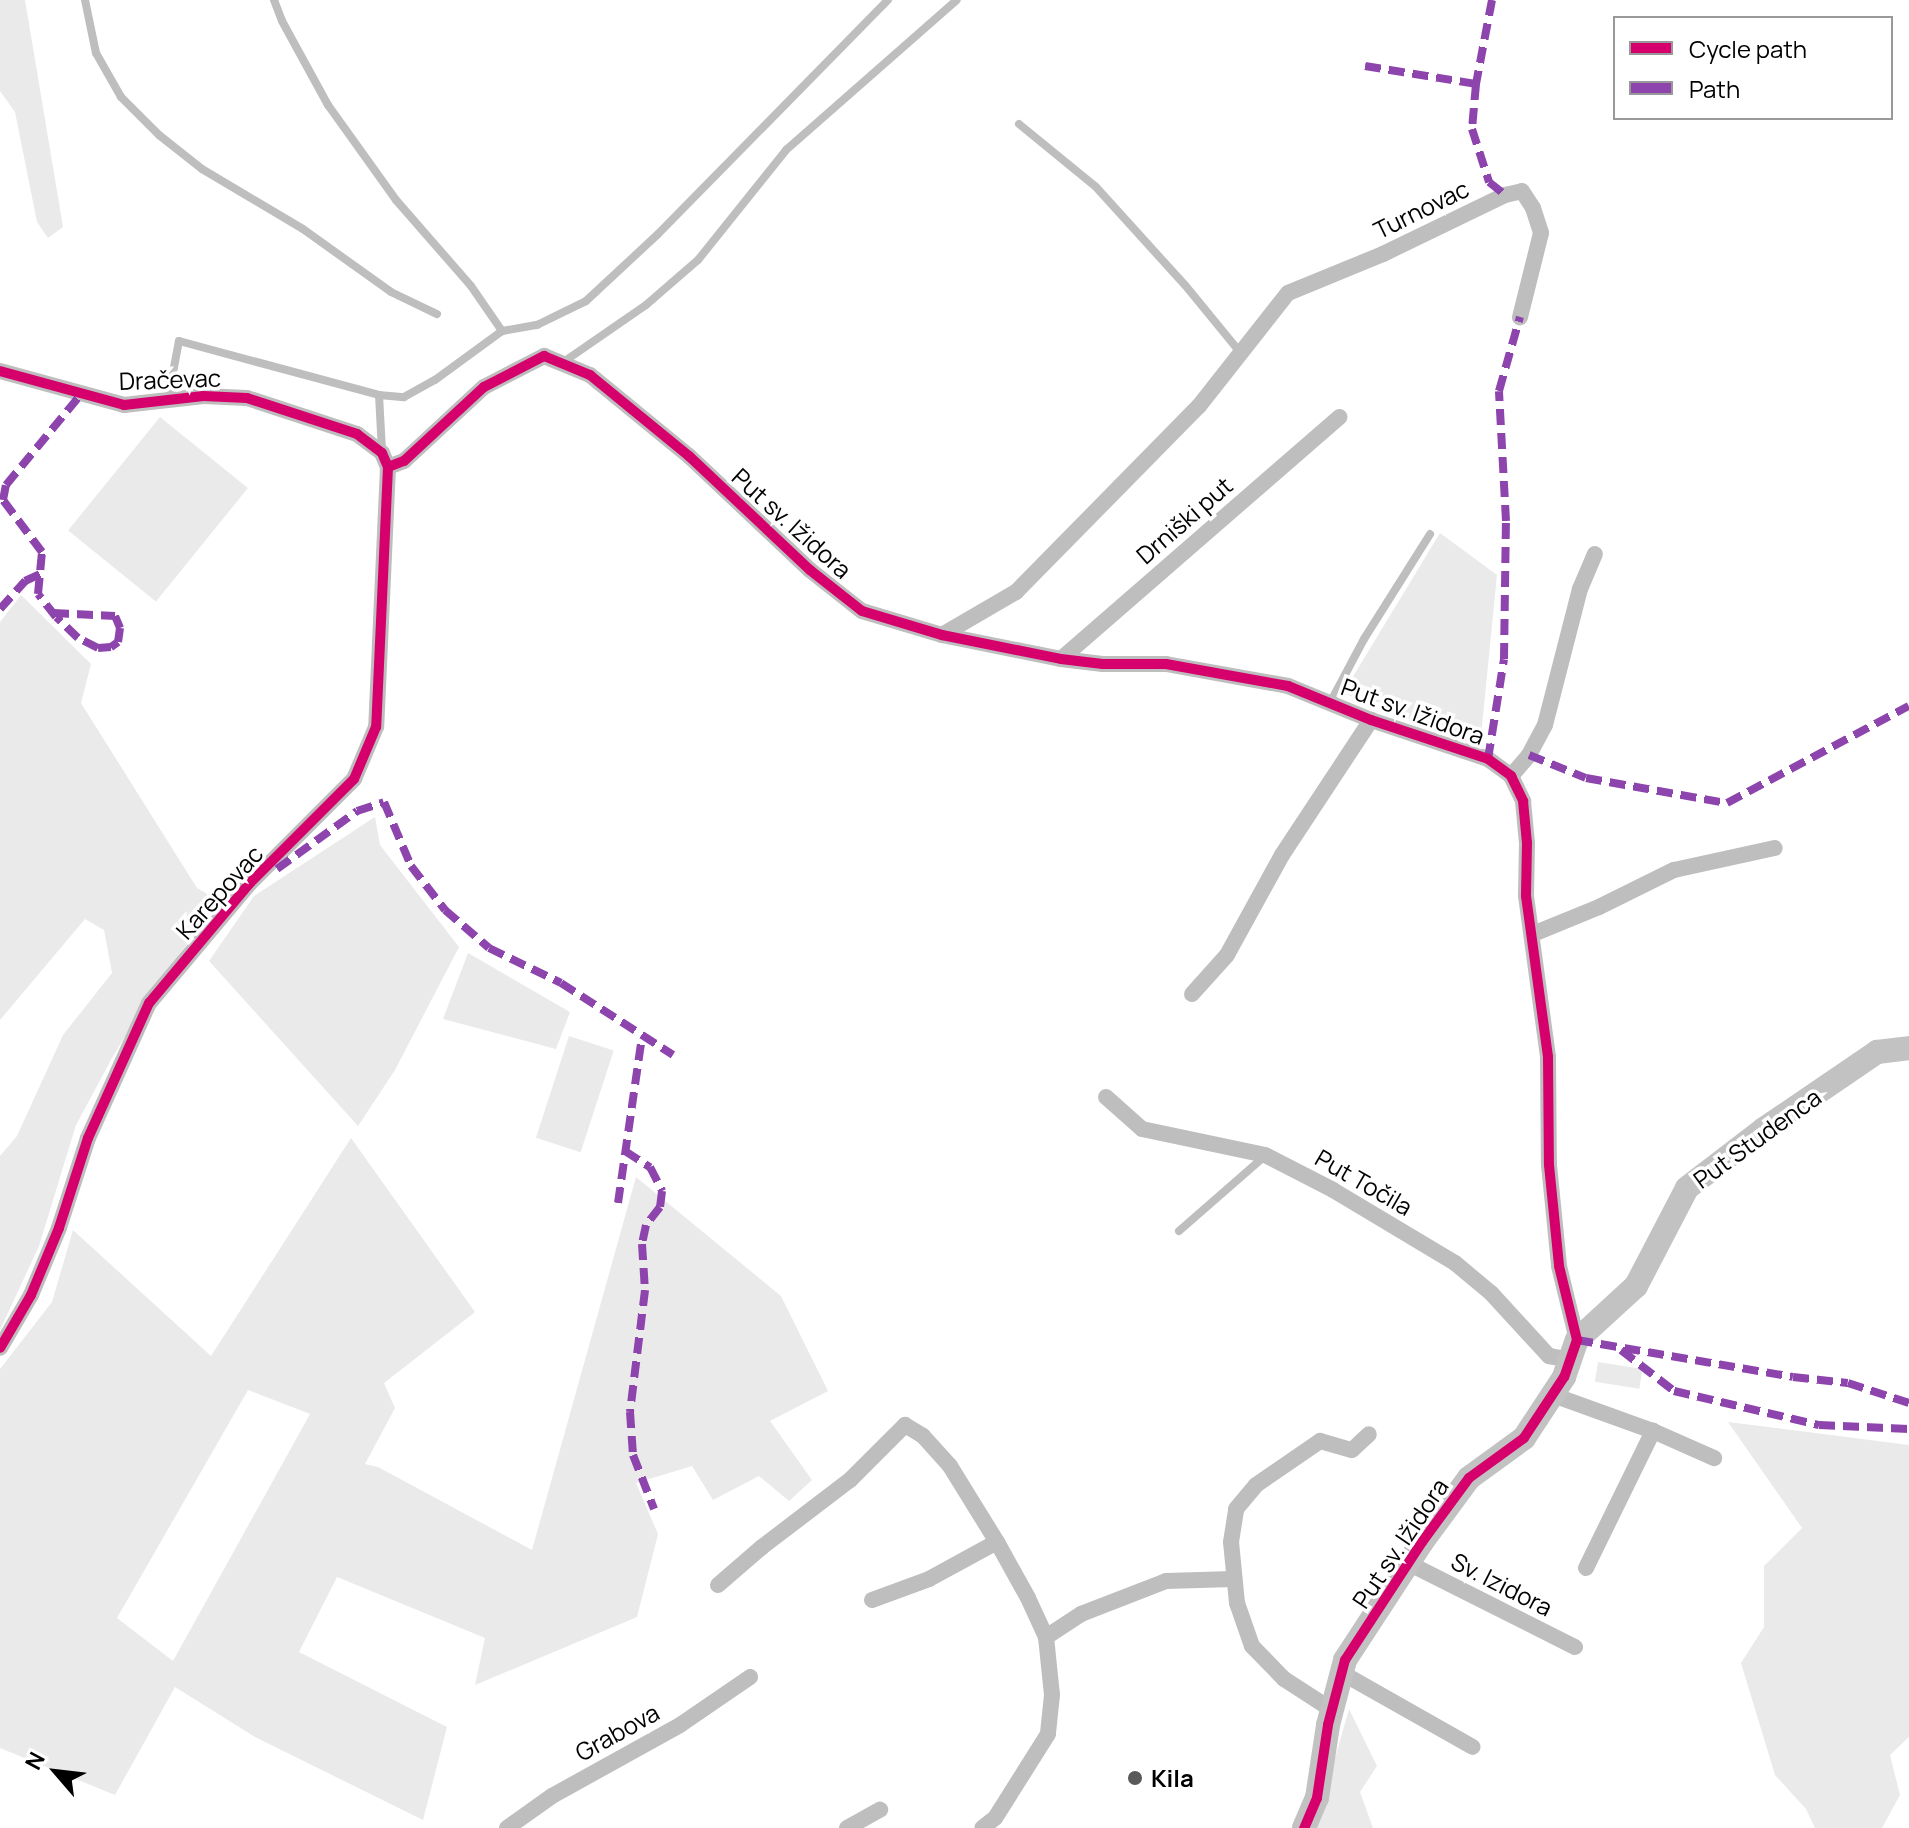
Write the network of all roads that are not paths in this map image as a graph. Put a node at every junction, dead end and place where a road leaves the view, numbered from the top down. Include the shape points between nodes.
1 (85, 0) edge
2 (274, 0) edge
3 (888, 0) edge
4 (957, 0) edge
5 (1019, 124) dead end
6 (437, 314) dead end
7 (1520, 317) dead end
8 (502, 331) junction
9 (1239, 351) junction
10 (561, 363) junction
11 (0, 371) edge
12 (379, 395) junction
13 (168, 400) junction
14 (1339, 417) dead end
15 (385, 460) junction
16 (1430, 534) dead end
17 (1595, 554) dead end
18 (942, 635) junction
19 (1061, 659) junction
20 (1330, 703) junction
21 (1371, 720) junction
22 (1511, 776) junction
23 (1775, 848) dead end
24 (1533, 934) junction
25 (1192, 994) dead end
26 (1909, 1048) edge
27 (1106, 1097) dead end
28 (1265, 1155) junction
29 (1179, 1231) dead end
30 (0, 1348) edge
31 (1574, 1350) junction
32 (1553, 1395) junction
33 (1653, 1431) junction
34 (1369, 1434) dead end
35 (1714, 1458) dead end
36 (997, 1542) junction
37 (1408, 1563) junction
38 (1586, 1568) dead end
39 (1233, 1579) junction
40 (718, 1585) dead end
41 (872, 1600) dead end
42 (1046, 1637) junction
43 (1575, 1647) dead end
44 (1342, 1673) junction
45 (750, 1677) dead end
46 (1332, 1710) junction
47 (1473, 1747) dead end
48 (880, 1810) dead end
49 (507, 1828) edge
50 (847, 1828) edge
51 (982, 1828) edge
52 (1304, 1828) edge

1 - 6 lane via 96,53 121,97 159,135 202,169 303,229 391,292
2 - 8 lane via 328,105 396,200 471,286
3 - 8 lane via 586,301 537,325
4 - 10 lane via 786,150 698,260 646,305
5 - 9 lane via 1096,187
7 - 9 street, Turnovac via 1541,233 1522,191 1288,293
8 - 12 lane via 404,397
9 - 18 street, Turnovac via 1199,406 1016,592
10 - 15 street via 544,356 484,387 404,461
10 - 18 street, Put sv. Ižidora via 590,375 689,456 810,570 862,611
11 - 13 street, Dračevac via 124,405
12 - 13 lane via 179,341
12 - 15 lane
13 - 15 street, Dračevac via 247,398 357,434
14 - 19 street, Drniški put
15 - 30 street, Karepovac via 376,727 354,779 249,884 149,1003 88,1138 31,1295
16 - 20 lane
17 - 22 street via 1580,589 1545,725
18 - 19 street, Put sv. Ižidora
19 - 20 street, Put sv. Ižidora via 1166,664 1288,686
20 - 21 street, Put sv. Ižidora
21 - 22 street, Put sv. Ižidora via 1488,759
21 - 25 street, Put sv. Ižidora via 1282,855 1227,955
22 - 24 street via 1523,801 1526,896
23 - 24 street via 1674,870
24 - 31 street via 1548,1057 1549,1165
26 - 31 street, Put Studenca via 1877,1052 1687,1188 1636,1286
27 - 28 street, Put Točila via 1142,1129
28 - 29 lane
28 - 31 street, Put Točila via 1455,1263 1549,1356
31 - 32 street, Put sv. Ižidora
32 - 33 street
32 - 37 street, Put sv. Ižidora via 1524,1438 1469,1478
33 - 35 street
33 - 38 street
34 - 39 street via 1352,1450 1320,1441 1256,1485 1236,1509
36 - 40 street via 950,1466 905,1425 850,1480
36 - 41 street via 929,1579
36 - 42 street
37 - 43 street, Sv. Izidora
37 - 44 street, Put sv. Ižidora via 1345,1660
39 - 42 street via 1166,1581 1081,1614
39 - 46 street via 1252,1646 1284,1679
42 - 51 street via 1052,1695 1048,1734 1004,1806
44 - 46 street, Put sv. Ižidora
44 - 47 street
45 - 49 street, Grabova
46 - 52 street, Put sv. Ižidora via 1317,1798
48 - 50 street

